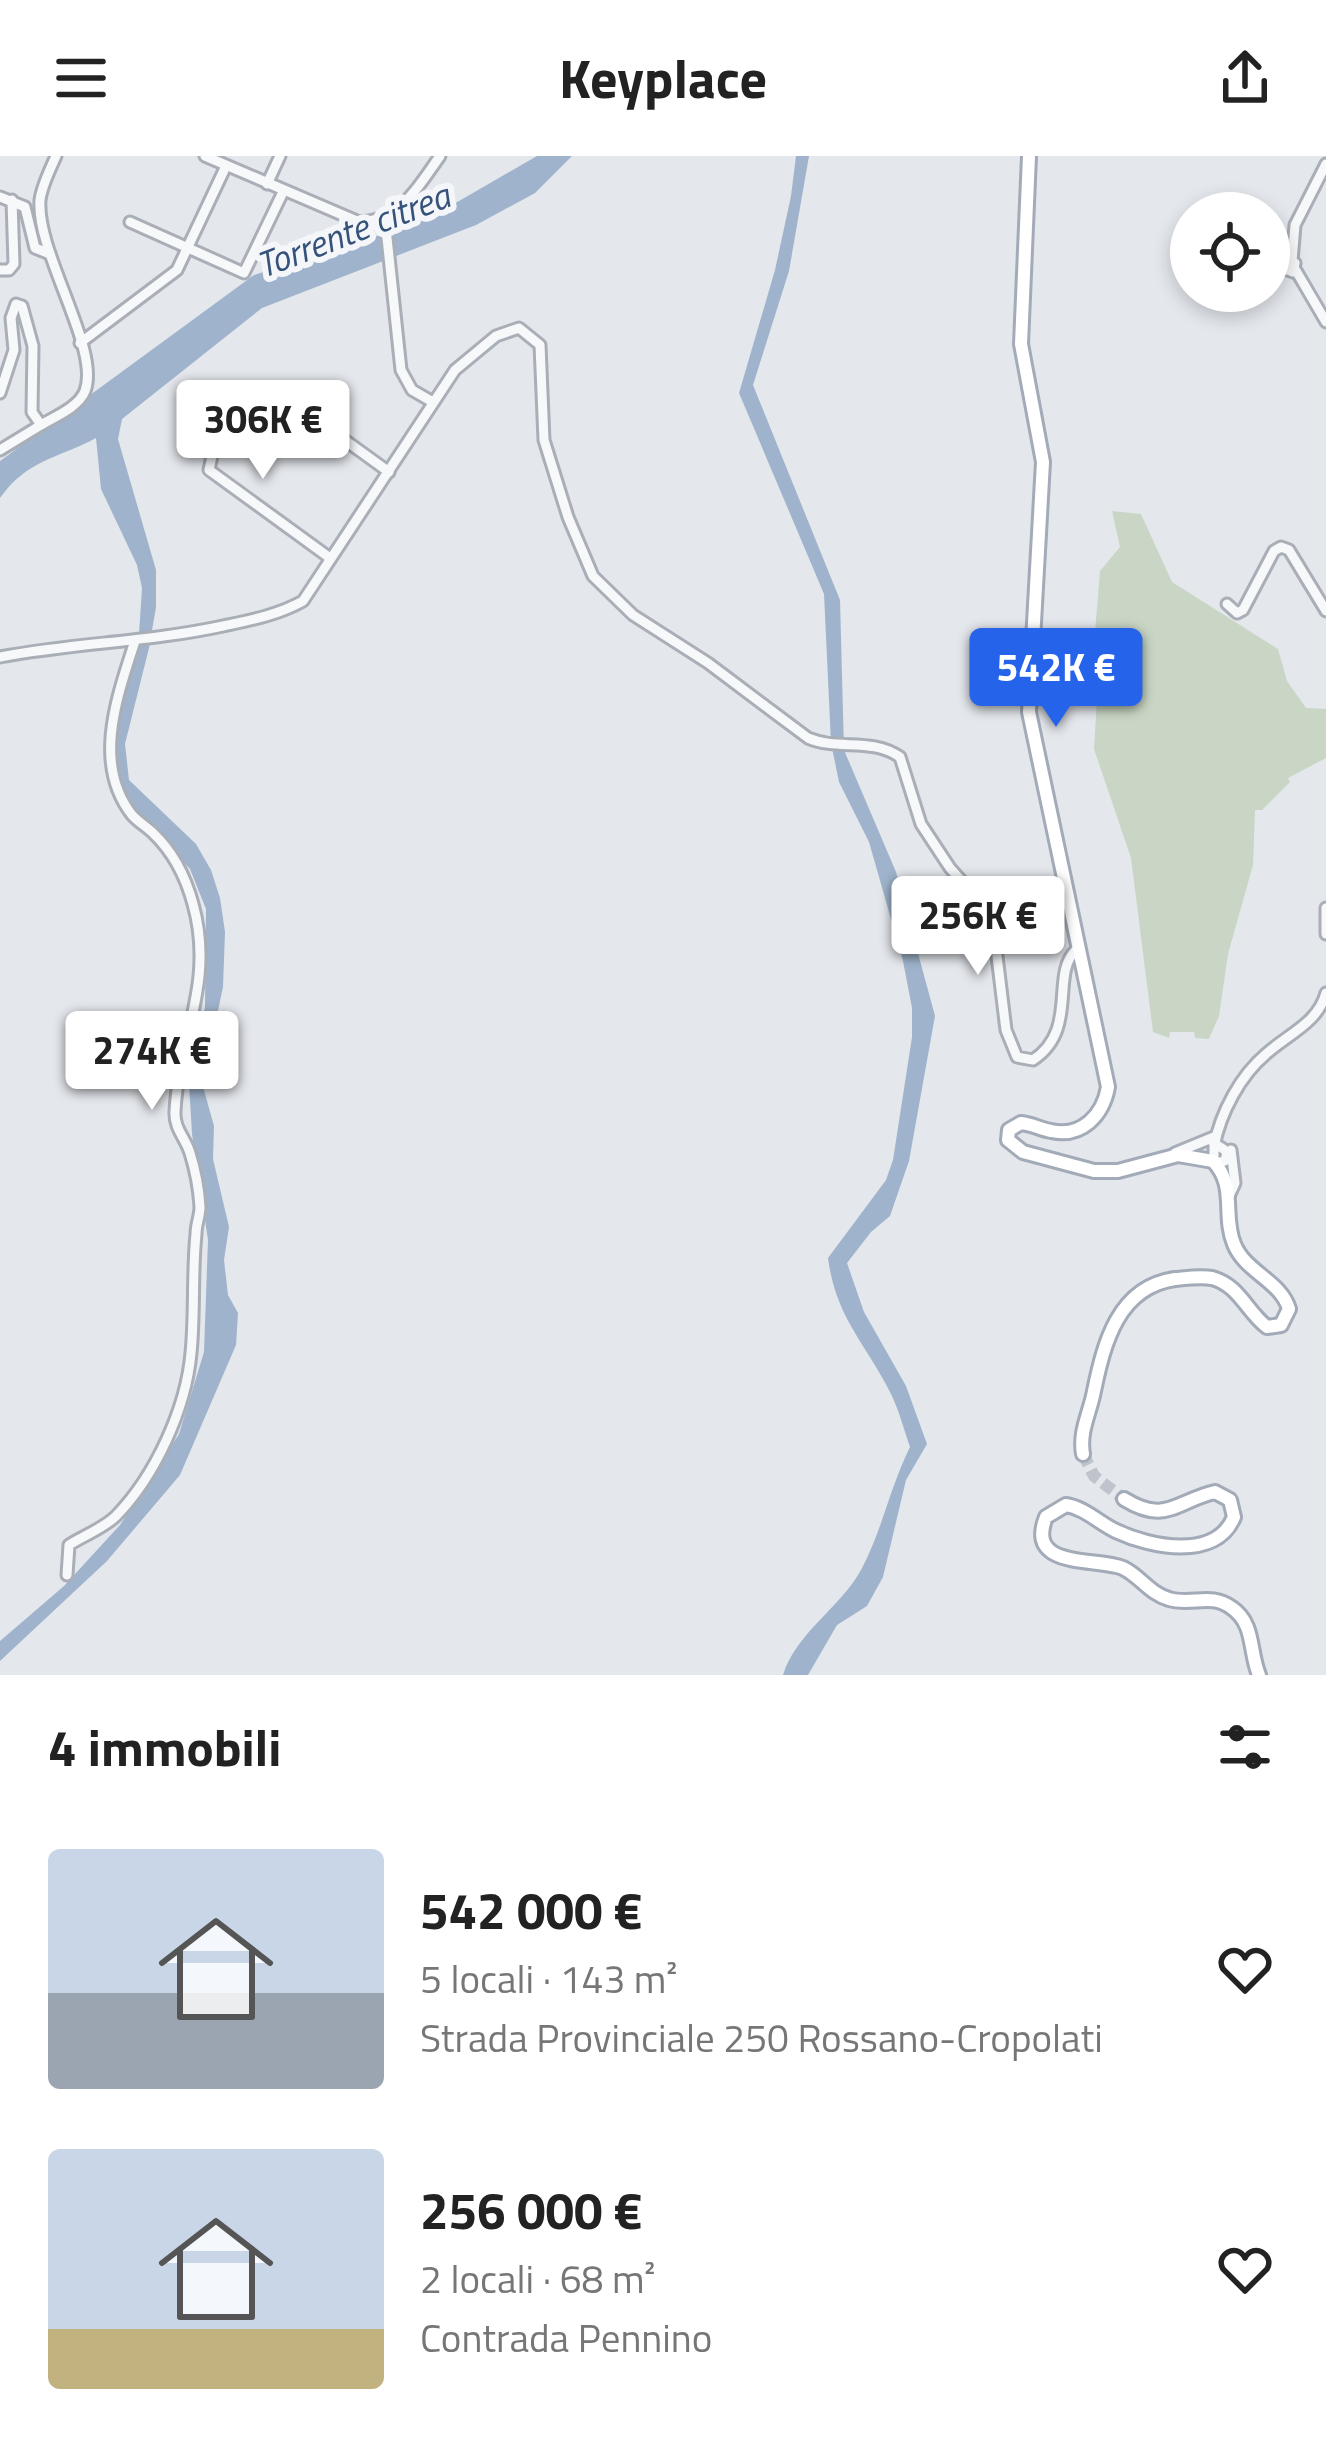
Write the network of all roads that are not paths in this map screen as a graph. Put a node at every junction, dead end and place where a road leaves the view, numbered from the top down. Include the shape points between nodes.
1 (56, 156) edge
2 (205, 156) edge
3 (280, 156) edge
4 (440, 156) edge
5 (1029, 156) edge
6 (1325, 165) edge
7 (226, 166) junction
8 (267, 184) junction
9 (283, 191) junction
10 (0, 197) edge
11 (12, 200) junction
12 (385, 219) junction
13 (130, 222) dead end
14 (187, 249) junction
15 (50, 254) junction
16 (0, 270) edge
17 (1326, 322) edge
18 (80, 343) junction
19 (0, 393) edge
20 (225, 395) dead end
21 (431, 401) junction
22 (299, 407) dead end
23 (40, 425) junction
24 (0, 450) edge
25 (389, 472) junction
26 (330, 558) junction
27 (1227, 604) dead end
28 (1326, 611) edge
29 (135, 641) junction
30 (0, 657) edge
31 (1326, 908) edge
32 (1326, 934) edge
33 (1076, 950) dead end
34 (1326, 993) edge
35 (1219, 1146) junction
36 (1168, 1157) junction
37 (1214, 1163) junction
38 (1229, 1196) junction
39 (1083, 1454) dead end
40 (1124, 1499) tunnel mouth
41 (67, 1575) dead end
42 (1258, 1675) edge

1 - 15 street via 40,205
2 - 7 street
3 - 8 street
4 - 12 street
5 - 36 main road via 1021,344 1043,462 1029,712 1108,1087 1084,1126 1054,1132 1021,1123 1008,1140 1023,1152 1094,1171
6 - 17 street via 1295,225 1294,265
7 - 8 street
7 - 14 street
8 - 9 street
9 - 12 street via 345,220
9 - 14 street via 248,271
10 - 11 street
11 - 15 street via 25,208 35,248
11 - 16 street via 14,264
12 - 21 street via 401,370 412,390
13 - 14 street
14 - 18 street via 177,269
15 - 18 street
18 - 23 street via 86,390
19 - 23 street via 14,350 10,318 22,305
20 - 26 street via 209,470
21 - 25 street
21 - 33 street via 466,357 496,336 519,328 540,345 544,440 593,576 633,615 808,738 878,747 900,758 921,824 987,906 1017,1058 1033,1060 1049,1046 1064,1003 1066,962
22 - 25 street
23 - 24 street
25 - 26 street
26 - 29 street via 290,609
27 - 28 street via 1243,610 1282,547
29 - 30 street
29 - 41 street via 113,725 113,784 177,863 198,930 199,998 174,1116 189,1147 200,1208 191,1357 147,1477 117,1515 69,1545
31 - 32 street
34 - 35 street via 1316,1015 1252,1067 1218,1129
35 - 36 street
35 - 37 street via 1226,1160
35 - 38 street via 1235,1183
36 - 37 main road
37 - 38 main road
38 - 39 main road via 1234,1245 1285,1298 1288,1318 1267,1327 1233,1290 1209,1278 1141,1290 1100,1353
40 - 42 main road via 1166,1511 1219,1492 1234,1517 1211,1541 1182,1546 1120,1533 1066,1505 1044,1521 1048,1546 1066,1560 1123,1568 1170,1600 1227,1604 1249,1628

